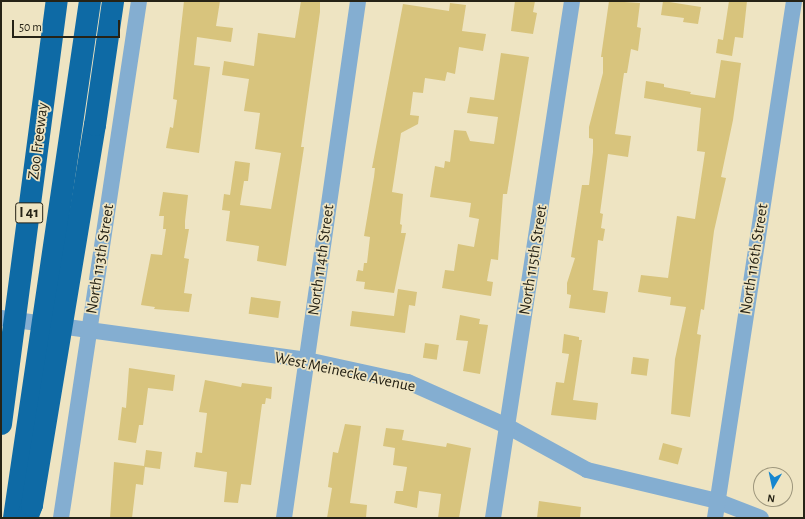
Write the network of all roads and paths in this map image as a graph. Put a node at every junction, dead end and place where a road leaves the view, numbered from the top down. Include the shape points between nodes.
1 (57, 1) edge
2 (90, 1) edge
3 (113, 1) edge
4 (138, 1) edge
5 (358, 1) edge
6 (572, 1) edge
7 (794, 1) edge
8 (1, 318) edge
9 (82, 330) junction
10 (307, 360) junction
11 (1, 424) edge
12 (507, 426) junction
13 (717, 501) junction
14 (14, 518) edge
15 (27, 518) edge
16 (62, 518) edge
17 (284, 518) edge
18 (493, 518) edge
19 (715, 518) edge
20 (761, 518) edge

1 - 11 highway, Zoo Freeway / I 41
2 - 14 highway
3 - 15 highway via 32,505
4 - 9 street, North 113th Street
5 - 10 street, North 114th Street
6 - 12 street, North 115th Street
7 - 13 street, North 116th Street
8 - 9 street, West Meinecke Avenue
9 - 10 street, West Meinecke Avenue
9 - 16 street, North 113th Street
10 - 12 street, West Meinecke Avenue via 408,382
10 - 17 street, North 114th Street
12 - 13 street, West Meinecke Avenue via 587,470
12 - 18 street, North 115th Street
13 - 19 street, North 116th Street
13 - 20 street, West Meinecke Avenue

